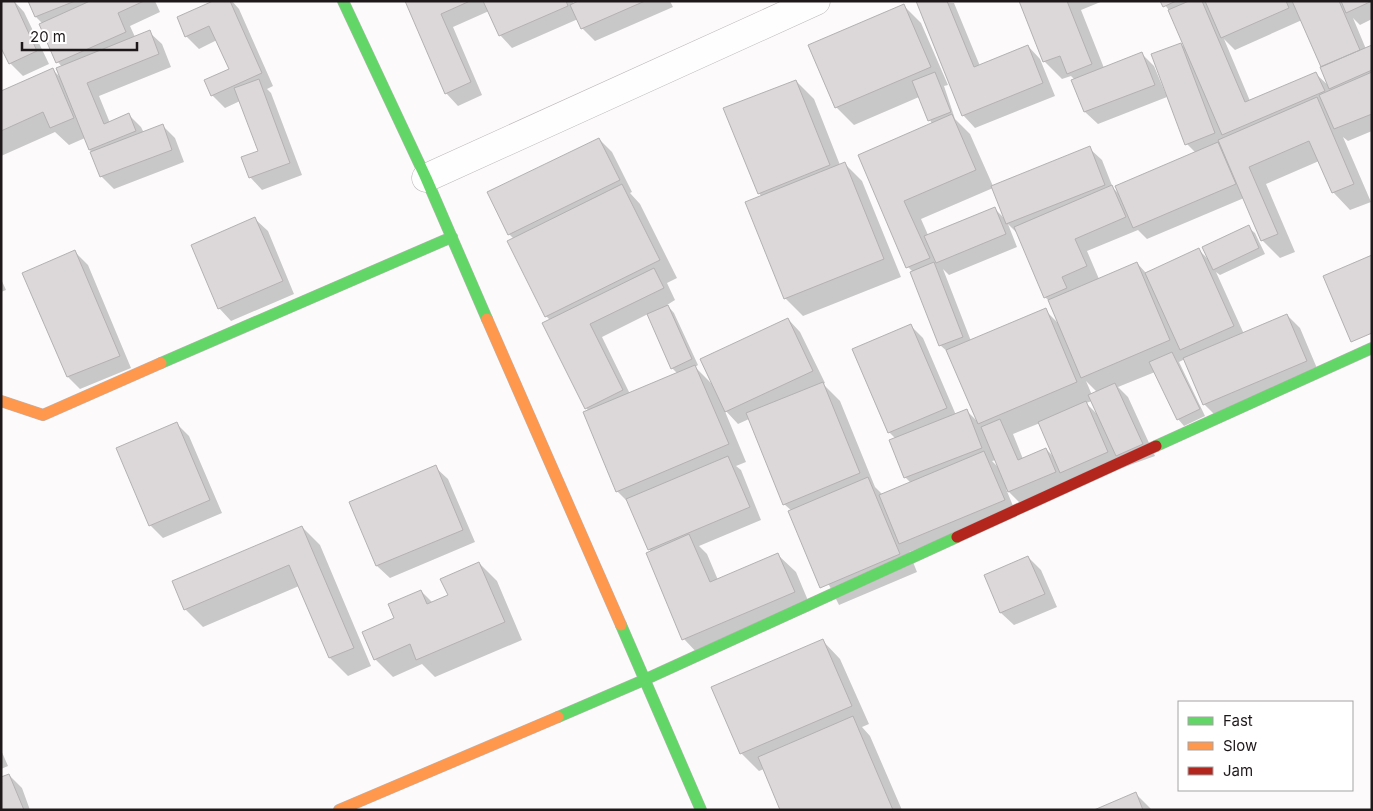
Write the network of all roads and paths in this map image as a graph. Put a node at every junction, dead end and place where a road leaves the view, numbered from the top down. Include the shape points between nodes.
1 (343, 1) edge
2 (816, 1) edge
3 (426, 178) junction
4 (452, 237) junction
5 (1372, 348) edge
6 (1, 401) edge
7 (644, 680) junction
8 (339, 810) edge
9 (701, 810) edge

1 - 3 street
2 - 3 street
3 - 4 street
4 - 6 street via 43,415
4 - 7 street
5 - 7 street
7 - 8 street
7 - 9 street

